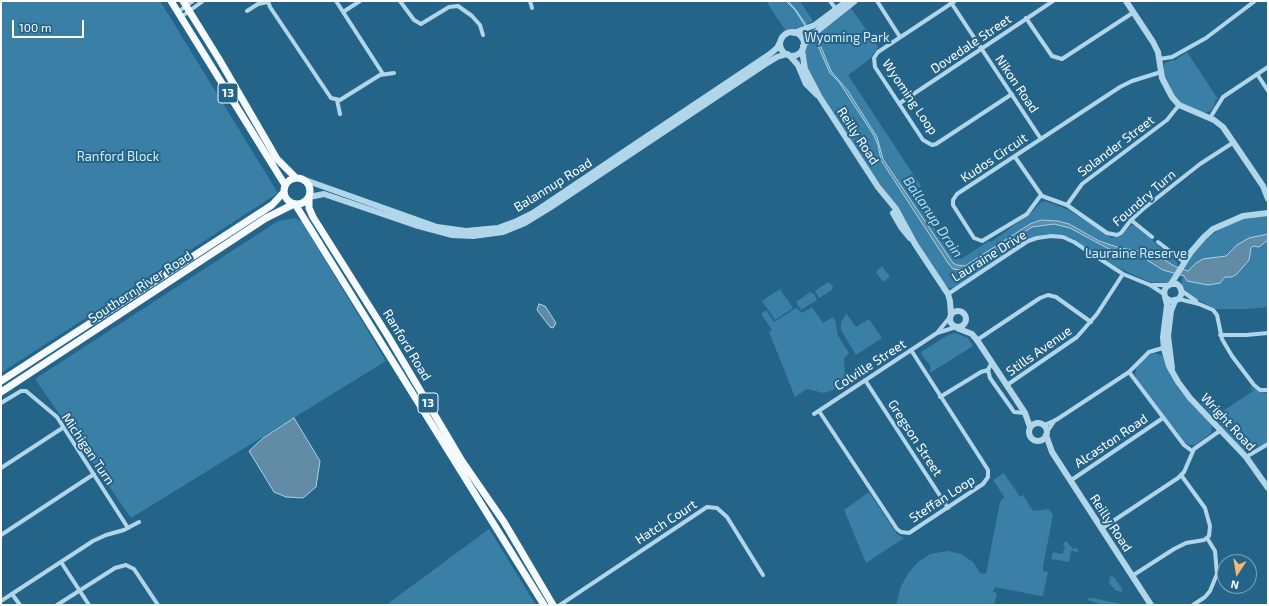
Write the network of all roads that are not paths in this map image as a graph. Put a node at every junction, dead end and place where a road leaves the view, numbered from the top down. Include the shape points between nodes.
1 (171, 1) edge
2 (193, 1) edge
3 (203, 1) edge
4 (268, 1) edge
5 (336, 1) edge
6 (360, 1) edge
7 (400, 1) edge
8 (530, 1) edge
9 (830, 1) edge
10 (847, 1) edge
11 (855, 1) edge
12 (877, 1) edge
13 (1053, 1) edge
14 (1126, 1) edge
15 (1256, 1) edge
16 (952, 2) edge
17 (186, 6) edge
18 (532, 8) dead end
19 (836, 9) junction
20 (247, 11) dead end
21 (343, 12) junction
22 (1134, 12) junction
23 (179, 15) junction
24 (1026, 18) junction
25 (794, 33) junction
26 (483, 35) dead end
27 (900, 37) junction
28 (781, 40) junction
29 (802, 48) junction
30 (982, 49) junction
31 (788, 55) junction
32 (1159, 59) junction
33 (1268, 67) edge
34 (1161, 72) junction
35 (394, 73) dead end
36 (382, 74) junction
37 (1257, 74) junction
38 (1268, 91) edge
39 (1012, 94) junction
40 (818, 96) junction
41 (337, 100) junction
42 (900, 103) junction
43 (1179, 105) junction
44 (340, 114) dead end
45 (1210, 118) junction
46 (1041, 139) junction
47 (1234, 142) junction
48 (1015, 157) junction
49 (295, 177) junction
50 (305, 180) junction
51 (284, 189) junction
52 (1041, 195) junction
53 (309, 198) junction
54 (558, 199) junction
55 (1268, 199) edge
56 (294, 204) junction
57 (1067, 205) junction
58 (1268, 213) edge
59 (1131, 220) junction
60 (1152, 237) dead end
61 (1158, 242) dead end
62 (1180, 270) junction
63 (1123, 274) junction
64 (1150, 285) junction
65 (1169, 285) junction
66 (1180, 288) junction
67 (948, 294) junction
68 (1165, 296) junction
69 (1177, 300) junction
70 (950, 301) junction
71 (1199, 304) junction
72 (960, 311) junction
73 (950, 316) junction
74 (966, 320) junction
75 (1091, 322) junction
76 (957, 328) junction
77 (937, 333) junction
78 (1268, 333) edge
79 (972, 334) junction
80 (1220, 334) junction
81 (977, 340) junction
82 (1166, 347) junction
83 (911, 350) junction
84 (992, 362) junction
85 (988, 370) junction
86 (1129, 372) junction
87 (865, 380) junction
88 (1, 381) edge
89 (1007, 385) junction
90 (1268, 390) edge
91 (1, 392) edge
92 (940, 397) junction
93 (1, 404) edge
94 (816, 412) joint
95 (1026, 414) junction
96 (1164, 418) junction
97 (1056, 420) junction
98 (1036, 423) junction
99 (1044, 425) junction
100 (64, 427) junction
101 (1030, 427) junction
102 (1221, 430) junction
103 (1047, 433) junction
104 (1038, 440) junction
105 (1268, 444) edge
106 (1192, 451) junction
107 (1052, 452) junction
108 (1246, 457) junction
109 (1, 468) edge
110 (94, 474) junction
111 (1181, 475) junction
112 (1070, 481) junction
113 (1268, 488) edge
114 (948, 508) junction
115 (139, 522) dead end
116 (128, 528) junction
117 (1101, 529) junction
118 (1, 535) edge
119 (1207, 538) junction
120 (61, 562) junction
121 (763, 575) dead end
122 (1132, 576) junction
123 (80, 590) junction
124 (12, 594) junction
125 (1, 602) edge
126 (20, 605) edge
127 (57, 605) edge
128 (89, 605) edge
129 (158, 605) edge
130 (544, 605) edge
131 (553, 605) edge
132 (560, 605) edge
133 (1151, 605) edge
134 (1193, 605) edge

1 - 23 main road, 13
2 - 17 street
3 - 17 street
4 - 20 street
4 - 41 street via 329,96
5 - 21 street
6 - 21 street
7 - 26 street via 414,20 421,24 449,7 458,6 480,25
8 - 18 street
9 - 19 street
10 - 19 street
11 - 29 street via 811,36
12 - 27 street
13 - 24 street, Dovedale Street
14 - 22 street
15 - 32 street via 1206,38 1172,56
16 - 27 street, Wyoming Loop
16 - 30 street, Nikon Road
17 - 23 street
17 - 49 main road, 13 via 277,159
19 - 25 street via 811,27
21 - 36 street
22 - 24 street via 1062,59 1052,56
22 - 32 street via 1153,42
23 - 51 main road, 13
24 - 30 street, Dovedale Street
25 - 28 street via 786,34
25 - 29 street via 802,37
27 - 42 street, Wyoming Loop via 878,52 874,61 875,67
28 - 31 street via 782,50
28 - 54 street, Balannup Road via 775,50 761,60
29 - 31 street via 797,54
29 - 40 street, Reilly Road via 805,69
30 - 39 street, Nikon Road
30 - 42 street, Dovedale Street
31 - 40 street, Reilly Road via 798,65 806,84
31 - 54 street, Balannup Road via 777,57 764,65
32 - 34 street
33 - 37 street
34 - 43 street via 1168,91
34 - 46 street, Kudos Circuit via 1127,83
35 - 36 street
36 - 41 street
37 - 38 street
37 - 45 street via 1223,97
39 - 42 street, Wyoming Loop via 932,145 923,140
39 - 46 street, Nikon Road
40 - 67 street, Reilly Road via 880,189 900,226
41 - 44 street
43 - 45 street
43 - 57 street, Solander Street via 1167,120 1082,184
45 - 47 street via 1223,127
46 - 48 street, Kudos Circuit
47 - 55 street via 1263,186
47 - 59 street, Foundry Turn via 1200,164
48 - 52 street
48 - 52 street, Kudos Circuit via 957,194 953,200 955,208 974,238 985,240 1027,214
49 - 50 main road, 13
49 - 51 main road via 289,180
50 - 53 main road, 13 via 310,187
50 - 54 street, Balannup Road via 437,227 458,231 480,231 510,224
51 - 56 main road, 13 via 286,199
51 - 88 main road, Southern River Road via 272,205
52 - 57 street, Foundry Turn
53 - 54 street, Balannup Road via 324,194 430,230 463,236 503,232 525,223
53 - 56 main road via 303,203
53 - 131 main road, Ranford Road / 13 via 309,208 313,217
56 - 91 main road, Southern River Road via 266,218
56 - 130 main road, Ranford Road / 13
57 - 59 street, Foundry Turn via 1113,235 1121,233
58 - 62 street via 1242,216 1219,226 1199,241
59 - 60 street
61 - 62 street
62 - 65 street
62 - 66 street
63 - 64 street, Lauraine Drive
63 - 67 street, Lauraine Drive via 1074,242 1063,237 1045,236 1028,242
63 - 75 street, Stills Avenue
64 - 65 street, Lauraine Drive
64 - 68 street, Lauraine Drive
65 - 66 street
65 - 68 street
66 - 69 street, Wright Road
66 - 71 street
67 - 70 street, Reilly Road
68 - 69 street via 1169,300
68 - 82 street, Wright Road
69 - 71 street
69 - 82 street, Wright Road via 1170,319
70 - 72 street, Reilly Road
70 - 73 street, Reilly Road
71 - 80 street via 1215,313
72 - 73 street via 955,311
72 - 74 street
73 - 76 street via 950,322
73 - 77 street, Colville Street
74 - 76 street via 964,325
74 - 79 street
75 - 81 street via 1056,297 1048,295
75 - 89 street, Stills Avenue via 1073,341
76 - 77 street, Colville Street
76 - 79 street
77 - 83 street, Colville Street
78 - 80 street
79 - 81 street
80 - 90 street via 1254,386 1260,390
81 - 84 street
82 - 86 street via 1146,354
82 - 102 street, Wright Road via 1167,359 1187,394
83 - 87 street, Colville Street
83 - 92 street, Steffan Loop
84 - 85 street
84 - 89 street
85 - 92 street
85 - 95 street via 990,378 1014,412
86 - 96 street
86 - 97 street
87 - 94 street, Colville Street
87 - 114 street, Gregson Street
89 - 95 street
92 - 114 street, Steffan Loop via 989,474 984,484
93 - 100 street, Michigan Turn via 21,391 28,392 57,417
94 - 114 street, Steffan Loop via 896,529 909,533
95 - 98 street
95 - 101 street
96 - 106 street via 1184,445
96 - 112 street, Alcaston Road
97 - 99 street
97 - 103 street
98 - 99 street
98 - 101 street
99 - 103 street
100 - 109 street
100 - 110 street, Michigan Turn
101 - 104 street via 1031,437
102 - 106 street
102 - 108 street, Wright Road
103 - 104 street via 1043,439
103 - 107 street, Reilly Road
104 - 107 street, Reilly Road
105 - 108 street
106 - 111 street
107 - 112 street, Reilly Road
108 - 113 street, Wright Road
110 - 116 street, Michigan Turn
110 - 118 street
111 - 117 street
111 - 119 street via 1205,508 1210,526
112 - 117 street, Reilly Road
115 - 116 street
116 - 120 street via 93,541
117 - 122 street, Reilly Road
119 - 122 street via 1174,549
119 - 134 street via 1215,551 1217,574 1210,591
120 - 123 street
120 - 124 street
121 - 132 street, Hatch Court via 727,517 717,508 707,507
122 - 133 street, Reilly Road
123 - 127 street
123 - 128 street
123 - 129 street via 117,567 129,566 134,569
124 - 125 street
124 - 126 street

